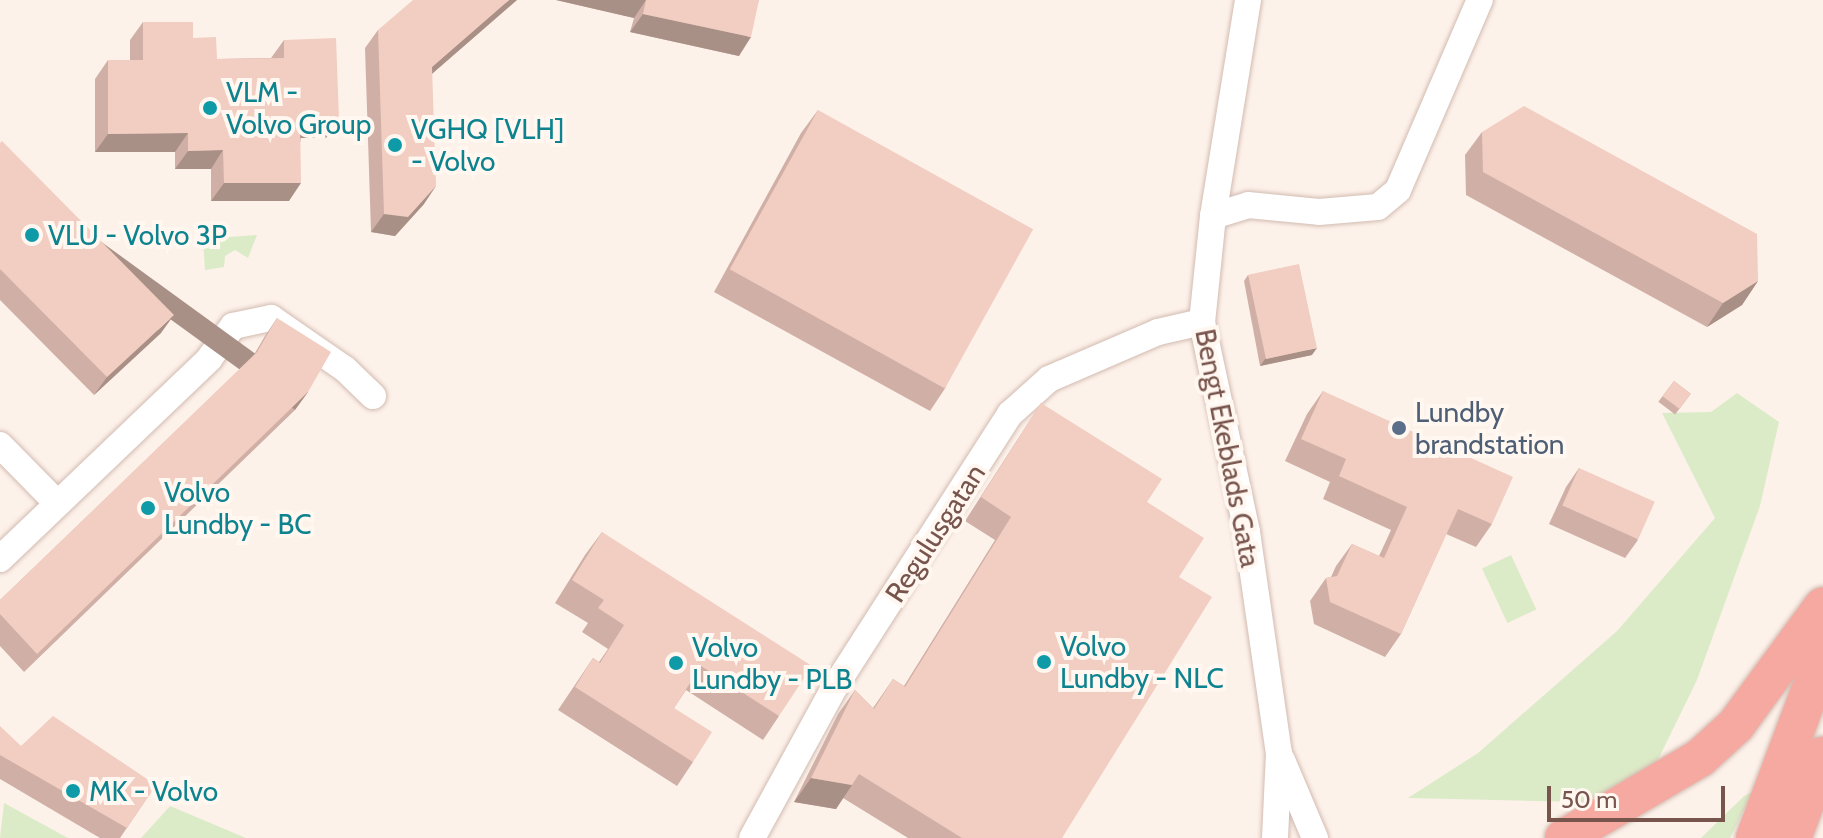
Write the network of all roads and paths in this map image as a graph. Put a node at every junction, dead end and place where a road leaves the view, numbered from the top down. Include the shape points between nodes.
1 (1248, 0) edge
2 (1480, 0) edge
3 (1213, 216) junction
4 (1202, 322) junction
5 (373, 396) dead end
6 (0, 445) edge
7 (55, 501) junction
8 (0, 559) edge
9 (1823, 606) edge
10 (1823, 656) edge
11 (1279, 753) junction
12 (1823, 756) edge
13 (752, 838) edge
14 (1275, 838) edge
15 (1315, 838) edge
16 (1564, 838) edge
17 (1755, 838) edge
18 (1792, 838) edge

1 - 3 street, Bengt Ekeblads Gata
2 - 3 street via 1398,190 1378,207 1319,212 1248,205
3 - 4 street, Bengt Ekeblads Gata
4 - 11 street, Bengt Ekeblads Gata via 1247,532
4 - 13 street, Regulusgatan via 1158,332 1049,379 1010,414 834,688
5 - 7 street via 345,369 271,318 233,326 209,359
6 - 7 street
7 - 8 street
9 - 16 highway via 1744,715 1700,758
10 - 17 highway
11 - 14 street, Bengt Ekeblads Gata
11 - 15 street, Bengt Ekeblads Gata
12 - 18 highway

